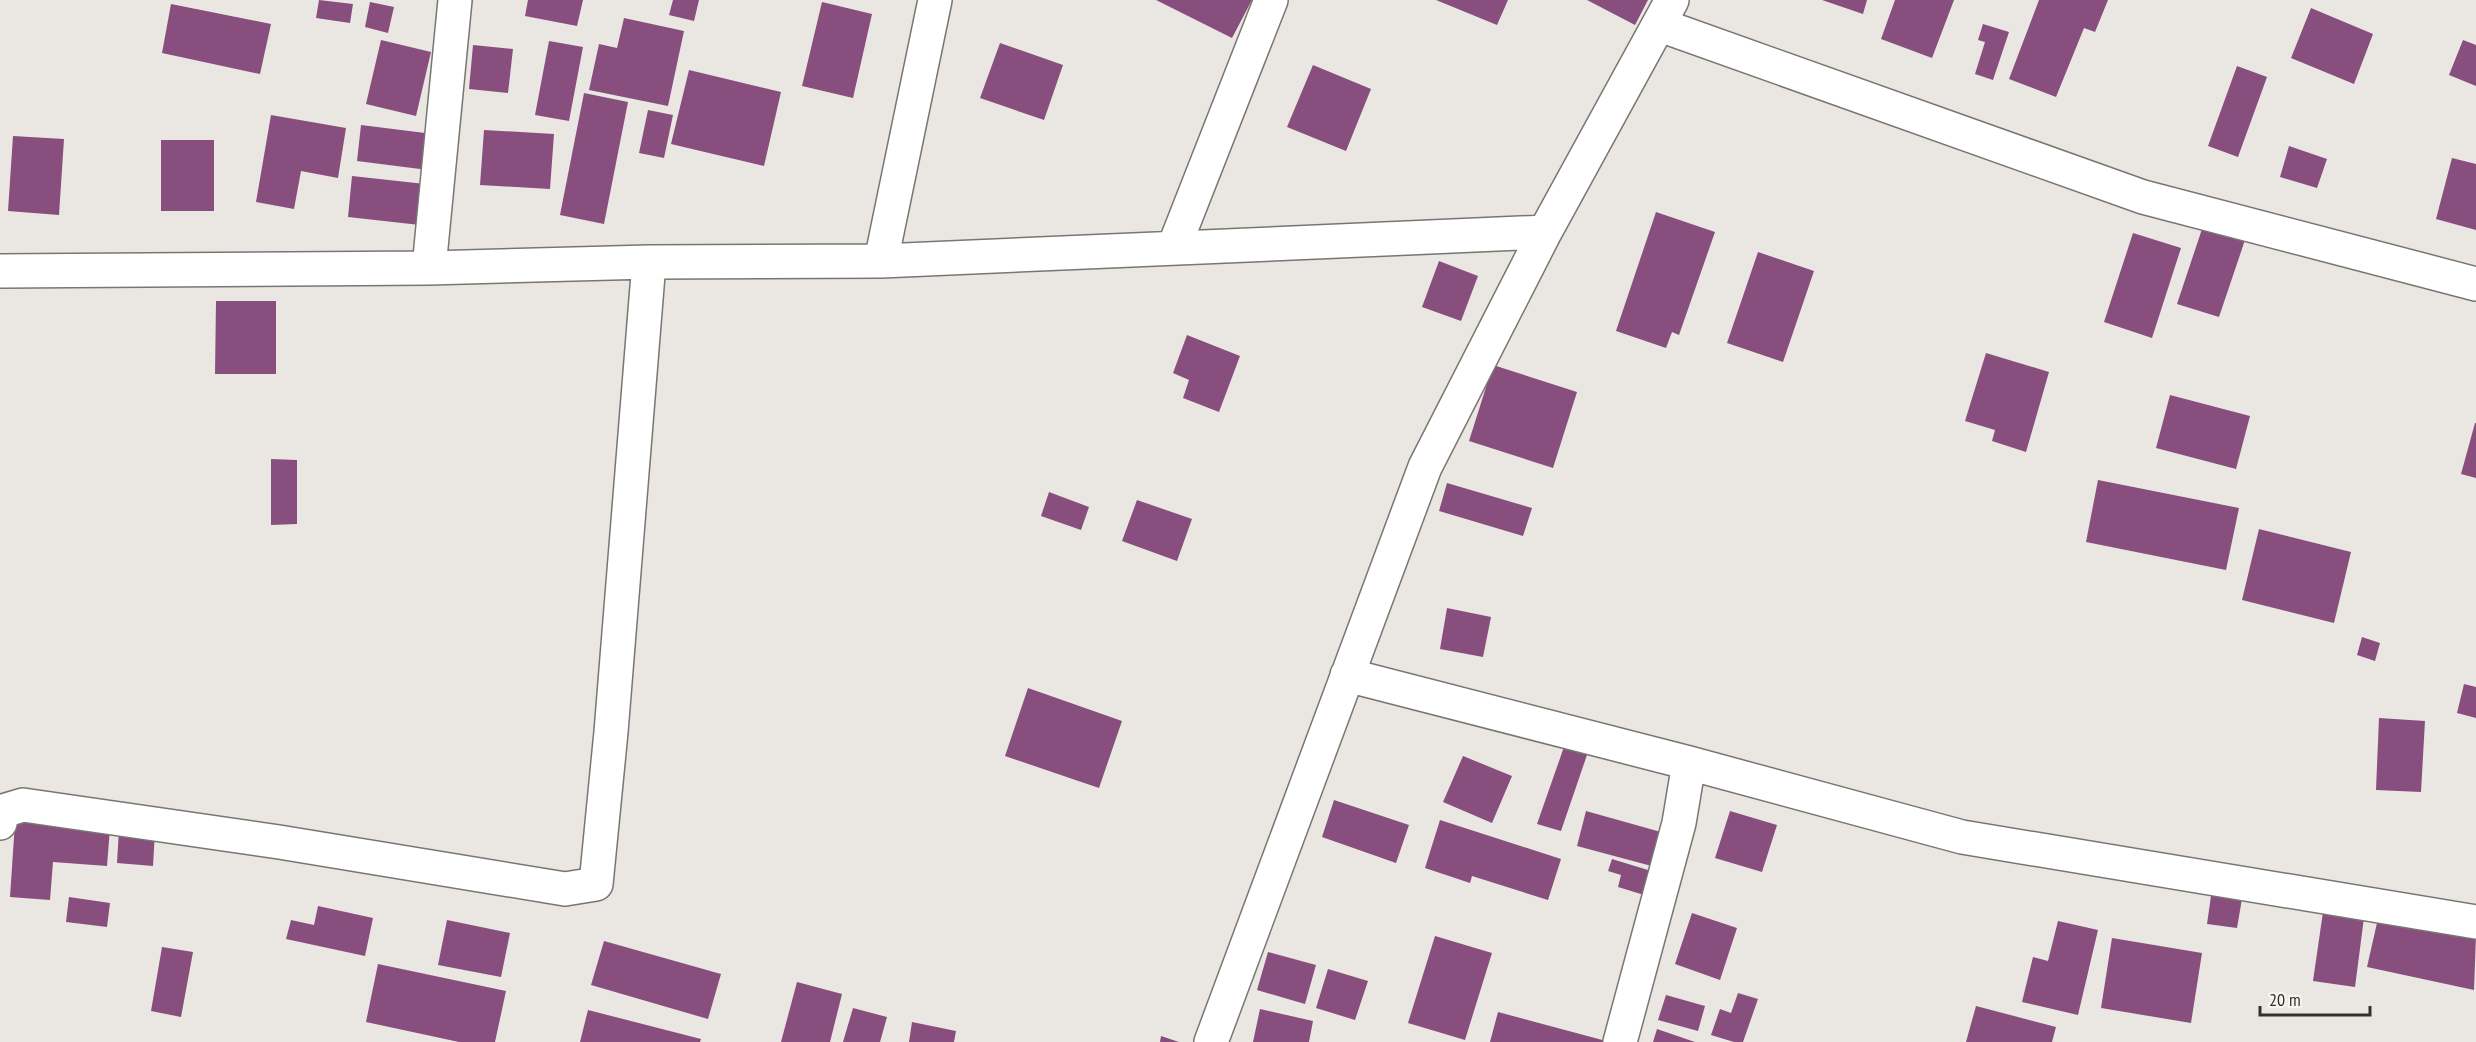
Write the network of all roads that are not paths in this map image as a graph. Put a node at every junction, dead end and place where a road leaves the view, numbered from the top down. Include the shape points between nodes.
1 (455, 0) edge
2 (934, 0) edge
3 (1271, 0) edge
4 (1666, 12) edge
5 (1545, 232) junction
6 (1174, 247) junction
7 (881, 261) junction
8 (649, 262) junction
9 (429, 268) junction
10 (0, 271) edge
11 (2476, 284) edge
12 (1347, 675) junction
13 (1689, 763) junction
14 (0, 823) edge
15 (2476, 922) edge
16 (1211, 1042) edge
17 (1620, 1042) edge

1 - 9 street
2 - 7 street
3 - 6 street
4 - 5 street
4 - 11 street via 2143,197
5 - 6 street
5 - 12 street via 1425,467
6 - 7 street
7 - 8 street
8 - 9 street
8 - 14 street via 596,884 565,889 23,805 3,811
9 - 10 street
12 - 13 street
12 - 16 street
13 - 15 street via 1962,837
13 - 17 street via 1679,823

